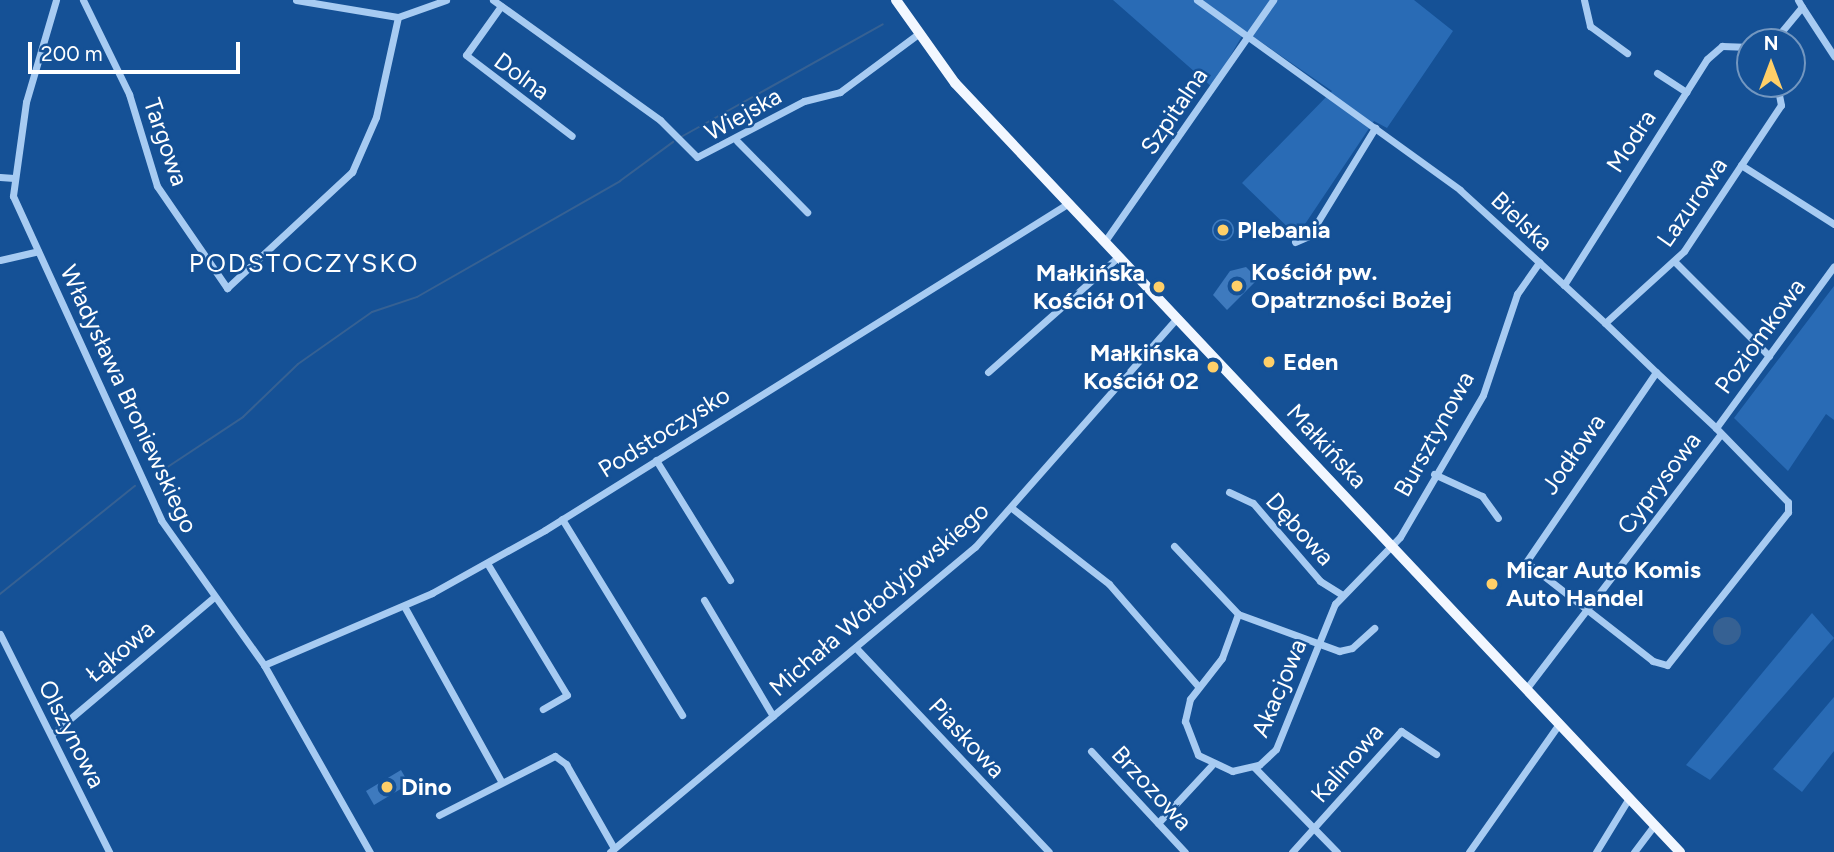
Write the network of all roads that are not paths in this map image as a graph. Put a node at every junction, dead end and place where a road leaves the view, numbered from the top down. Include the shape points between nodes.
1 (56, 0) edge
2 (83, 0) edge
3 (296, 0) edge
4 (446, 0) edge
5 (493, 0) edge
6 (896, 0) edge
7 (1197, 0) edge
8 (1273, 0) edge
9 (1584, 0) edge
10 (1800, 3) edge
11 (501, 6) junction
12 (398, 17) junction
13 (1783, 28) edge
14 (918, 34) junction
15 (1248, 36) junction
16 (1736, 47) edge
17 (1627, 53) dead end
18 (1834, 56) edge
19 (1657, 72) dead end
20 (1686, 92) junction
21 (1780, 98) edge
22 (1376, 128) junction
23 (572, 136) dead end
24 (737, 141) junction
25 (1741, 165) junction
26 (0, 177) edge
27 (14, 178) junction
28 (1069, 204) junction
29 (807, 212) dead end
30 (1834, 224) edge
31 (1105, 241) junction
32 (1295, 242) dead end
33 (38, 251) junction
34 (1119, 257) junction
35 (0, 260) edge
36 (1539, 262) junction
37 (1675, 262) junction
38 (1834, 266) edge
39 (1564, 285) junction
40 (1176, 319) junction
41 (1605, 323) junction
42 (1769, 356) junction
43 (988, 372) dead end
44 (1656, 372) junction
45 (1719, 431) junction
46 (656, 460) junction
47 (1434, 474) junction
48 (1228, 492) dead end
49 (1013, 509) junction
50 (1498, 518) dead end
51 (562, 519) junction
52 (1392, 545) junction
53 (1174, 546) dead end
54 (487, 563) junction
55 (730, 580) dead end
56 (1342, 595) junction
57 (214, 597) junction
58 (704, 600) dead end
59 (404, 606) junction
60 (1586, 611) junction
61 (1238, 614) junction
62 (1374, 628) dead end
63 (0, 634) edge
64 (1318, 645) junction
65 (858, 649) junction
66 (264, 665) junction
67 (1198, 686) junction
68 (1526, 689) junction
69 (543, 709) dead end
70 (682, 715) dead end
71 (773, 716) junction
72 (1559, 724) junction
73 (51, 734) junction
74 (1091, 751) dead end
75 (1436, 754) dead end
76 (1211, 766) junction
77 (1254, 767) junction
78 (501, 781) junction
79 (1629, 798) junction
80 (439, 815) dead end
81 (1158, 823) junction
82 (1654, 825) junction
83 (1313, 830) junction
84 (612, 850) edge
85 (109, 852) edge
86 (370, 852) edge
87 (1049, 852) edge
88 (1185, 852) edge
89 (1292, 852) edge
90 (1337, 852) edge
91 (1469, 852) edge
92 (1596, 852) edge
93 (1634, 852) edge
94 (1680, 852) edge

1 - 27 street via 42,32
2 - 12 street, Targowa via 129,94 157,187 227,289 352,172 376,117
3 - 12 street
4 - 12 street
5 - 11 street, Wiejska
6 - 14 main road, Małkińska
7 - 15 street, Bielska
8 - 15 street, Szpitalna
9 - 17 street via 1590,26
10 - 13 street
10 - 18 street
11 - 23 street, Dolna via 466,55
11 - 24 street, Wiejska via 660,120 697,157
14 - 24 street, Wiejska via 840,92 804,102
14 - 28 main road, Małkińska via 955,83
15 - 22 street, Bielska
15 - 31 street, Szpitalna
16 - 20 street, Modra via 1717,48
19 - 20 street
20 - 39 street, Modra
21 - 25 street, Lazurowa via 1781,105
22 - 32 street via 1310,236
22 - 36 street, Bielska via 1460,190
24 - 29 street
25 - 30 street
25 - 37 street, Lazurowa
26 - 27 street
27 - 33 street, Władysława Broniewskiego via 13,196
28 - 31 main road, Małkińska
28 - 46 street, Podstoczysko
31 - 34 main road, Małkińska
33 - 35 street
33 - 57 street, Władysława Broniewskiego via 161,520
34 - 40 main road, Małkińska
34 - 43 street
36 - 39 street, Bielska
36 - 47 street, Bursztynowa via 1517,294 1483,395
37 - 41 street, Lazurowa
37 - 42 street
38 - 42 street, Poziomkowa
39 - 41 street, Bielska
40 - 49 street, Michała Wołodyjowskiego
40 - 52 main road, Małkińska
41 - 44 street, Bielska
42 - 45 street, Poziomkowa
44 - 45 street, Bielska
44 - 60 street, Jodłowa via 1527,562
45 - 60 street, Cyprysowa
45 - 60 street, Bielska via 1790,506 1667,665
46 - 51 street, Podstoczysko
46 - 55 street
47 - 50 street via 1482,496
47 - 52 street, Bursztynowa
48 - 56 street, Dębowa via 1253,503 1320,581
49 - 65 street, Michała Wołodyjowskiego
49 - 67 street via 1109,584
51 - 54 street, Podstoczysko
51 - 70 street
52 - 56 street, Akacjowa
52 - 68 main road, Małkińska
53 - 61 street
54 - 59 street, Podstoczysko
54 - 69 street via 567,695
56 - 64 street, Akacjowa
57 - 66 street, Władysława Broniewskiego
57 - 73 street, Łąkowa
58 - 71 street
59 - 66 street, Podstoczysko
59 - 78 street
60 - 68 street, Cyprysowa
61 - 64 street
61 - 67 street via 1222,658
62 - 64 street via 1349,650
63 - 73 street, Olszynowa
64 - 77 street, Akacjowa via 1276,749
65 - 71 street, Michała Wołodyjowskiego
65 - 87 street, Piaskowa
66 - 86 street, Władysława Broniewskiego
67 - 76 street via 1186,707 1185,731
68 - 72 main road, Małkińska
71 - 84 street, Michała Wołodyjowskiego
72 - 79 main road, Małkińska
72 - 91 street
73 - 85 street, Olszynowa
74 - 81 street, Brzozowa
75 - 83 street, Kalinowa via 1401,731
76 - 77 street, Akacjowa
76 - 81 street
77 - 83 street
78 - 80 street
78 - 84 street via 549,756 561,759
79 - 82 main road, Małkińska
79 - 92 street
81 - 88 street, Brzozowa
82 - 93 street
82 - 94 main road, Małkińska
83 - 89 street, Kalinowa
83 - 90 street

